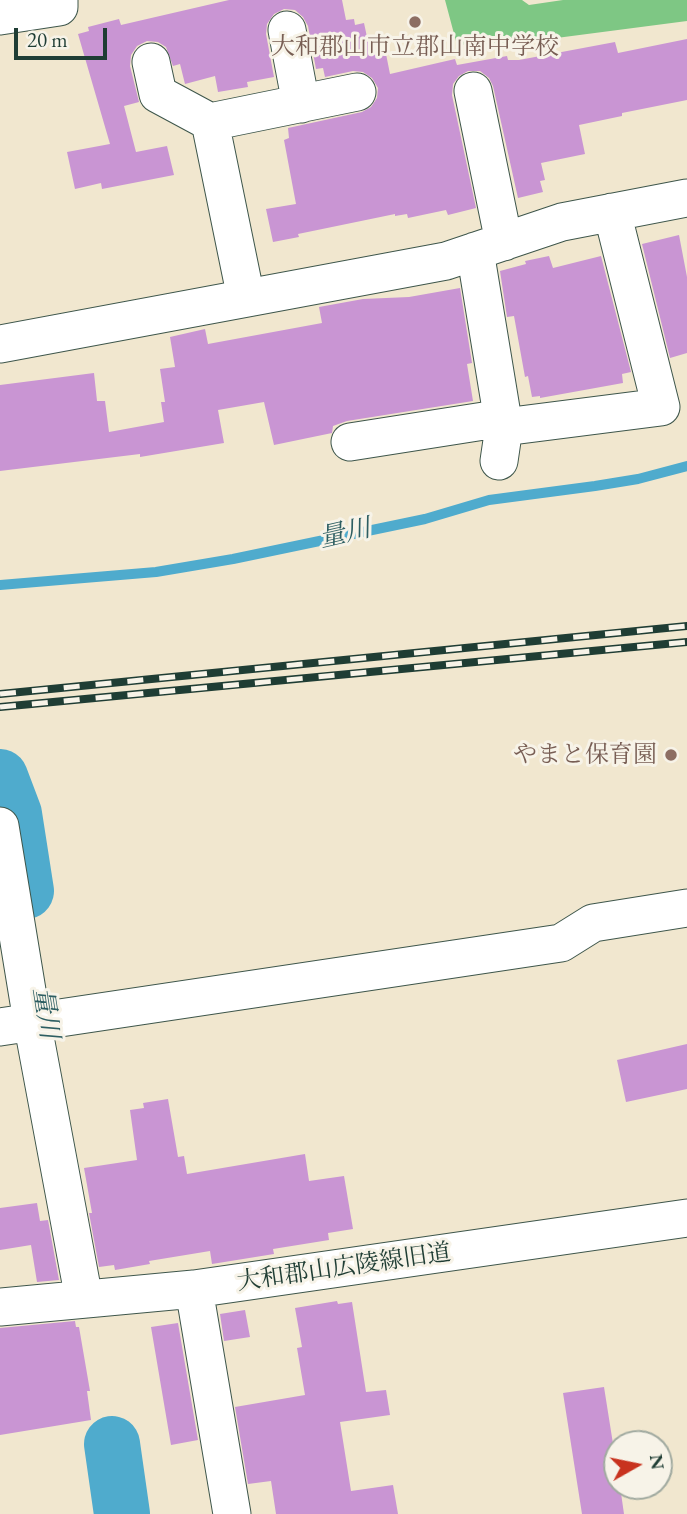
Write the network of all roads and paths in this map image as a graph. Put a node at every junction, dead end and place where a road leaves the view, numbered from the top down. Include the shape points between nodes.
1 (59, 0) edge
2 (0, 16) edge
3 (287, 30) dead end
4 (150, 62) dead end
5 (473, 91) dead end
6 (357, 92) dead end
7 (301, 104) junction
8 (210, 122) junction
9 (687, 198) edge
10 (612, 212) junction
11 (490, 247) junction
12 (246, 298) junction
13 (0, 344) edge
14 (502, 435) junction
15 (350, 442) dead end
16 (0, 826) edge
17 (687, 908) edge
18 (31, 1022) edge
19 (687, 1218) edge
20 (194, 1289) junction
21 (84, 1299) junction
22 (0, 1307) edge
23 (232, 1514) edge

1 - 2 street via 59,7
3 - 7 street
4 - 8 street via 158,94
5 - 11 street
6 - 7 street
7 - 8 street
8 - 12 street
9 - 10 street
10 - 11 street via 562,222
10 - 14 street via 661,407
11 - 12 street via 446,261
11 - 14 street
12 - 13 street
14 - 15 street
16 - 18 street
17 - 18 street via 593,923 561,943
18 - 21 street
19 - 20 street, 大和郡山広陵線旧道
20 - 21 street, 大和郡山広陵線旧道
20 - 23 street
21 - 22 street, 大和郡山広陵線旧道

